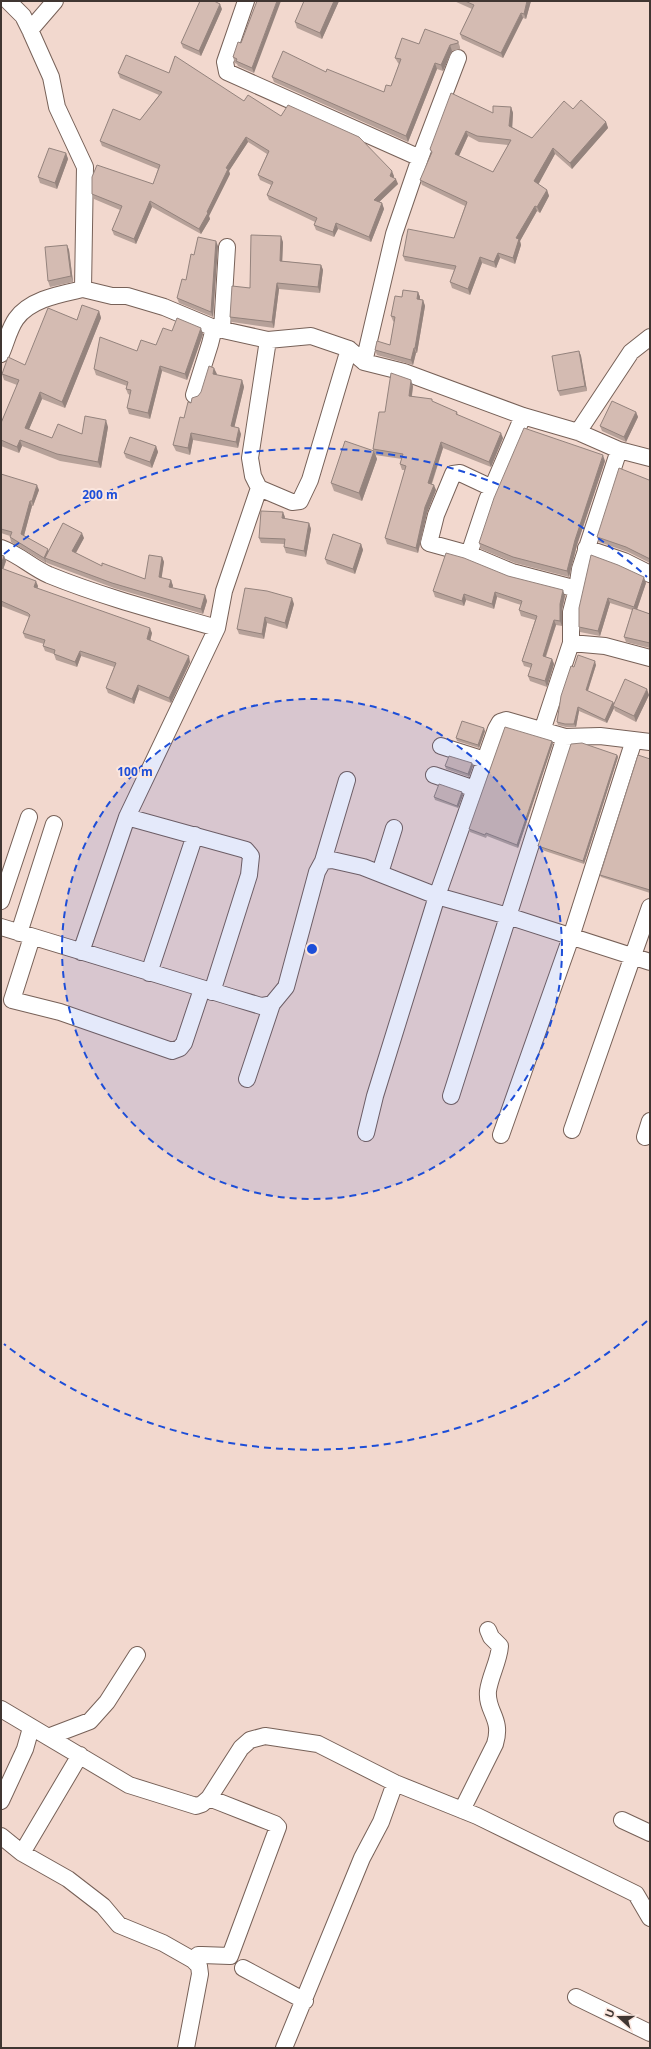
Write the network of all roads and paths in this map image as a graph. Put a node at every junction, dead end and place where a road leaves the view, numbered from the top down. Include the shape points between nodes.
1 (8, 1) edge
2 (55, 1) edge
3 (246, 1) edge
4 (30, 30) junction
5 (458, 58) dead end
6 (420, 158) junction
7 (227, 247) dead end
8 (83, 289) junction
9 (218, 328) junction
10 (650, 337) edge
11 (268, 340) junction
12 (349, 349) junction
13 (1, 354) edge
14 (364, 362) junction
15 (194, 395) dead end
16 (524, 416) junction
17 (578, 432) junction
18 (619, 450) junction
19 (650, 458) edge
20 (259, 488) junction
21 (492, 488) junction
22 (1, 548) edge
23 (586, 548) junction
24 (469, 554) junction
25 (650, 574) edge
26 (578, 589) junction
27 (217, 628) junction
28 (571, 643) junction
29 (650, 658) edge
30 (542, 731) junction
31 (565, 737) junction
32 (642, 741) edge
33 (441, 746) dead end
34 (485, 760) junction
35 (434, 775) dead end
36 (347, 780) dead end
37 (475, 789) junction
38 (29, 817) dead end
39 (126, 817) junction
40 (54, 824) dead end
41 (394, 828) dead end
42 (195, 835) junction
43 (323, 861) junction
44 (380, 873) junction
45 (437, 896) junction
46 (1, 901) edge
47 (650, 907) edge
48 (508, 916) junction
49 (1, 927) edge
50 (26, 935) junction
51 (571, 937) junction
52 (81, 952) junction
53 (632, 957) junction
54 (650, 962) edge
55 (149, 974) junction
56 (207, 990) junction
57 (7, 997) edge
58 (272, 1004) junction
59 (247, 1079) dead end
60 (451, 1096) dead end
61 (650, 1121) edge
62 (572, 1130) dead end
63 (366, 1133) dead end
64 (501, 1135) dead end
65 (645, 1137) dead end
66 (488, 1630) dead end
67 (137, 1655) dead end
68 (1, 1709) edge
69 (31, 1728) junction
70 (48, 1737) junction
71 (80, 1755) junction
72 (395, 1783) junction
73 (209, 1798) junction
74 (1, 1801) edge
75 (462, 1810) junction
76 (622, 1820) dead end
77 (650, 1833) edge
78 (1, 1836) edge
79 (22, 1853) junction
80 (650, 1918) edge
81 (193, 1960) junction
82 (243, 1968) dead end
83 (576, 1997) dead end
84 (305, 2001) junction
85 (650, 2033) edge
86 (186, 2048) edge
87 (284, 2048) edge

1 - 4 street via 23,16
2 - 4 street
3 - 6 street via 225,62 228,72
4 - 8 street via 51,76 57,107 86,167
5 - 6 street
6 - 14 street via 394,234
7 - 9 street
8 - 9 street via 112,296 127,296
8 - 13 street via 54,296 27,308 16,319
9 - 11 street
9 - 15 street via 210,344
10 - 17 street via 631,352
11 - 12 street via 311,336
11 - 20 street via 250,458 253,476
12 - 14 street
12 - 20 street via 303,497 300,501 292,502
14 - 16 street via 404,372
16 - 17 street
16 - 21 street
17 - 18 street
18 - 19 street
18 - 23 street
20 - 27 street via 224,591
21 - 24 street
21 - 24 street via 457,472 453,474 436,515 429,543
22 - 27 street via 15,553 47,574 78,586
23 - 25 street via 624,561
23 - 26 street
24 - 26 street via 512,572
26 - 28 street via 571,612
27 - 39 street
28 - 29 street via 605,646
28 - 30 street
30 - 31 street
30 - 34 street via 506,720 500,722
31 - 32 street via 581,735
31 - 48 street
32 - 51 street
33 - 34 street
34 - 37 street
35 - 37 street
36 - 43 street
37 - 45 street
38 - 46 street
39 - 42 street
39 - 52 street
40 - 50 street
41 - 44 street
42 - 55 street
42 - 56 street via 246,850 252,861
43 - 44 street via 332,860
43 - 58 street via 317,872 286,986
44 - 45 street
45 - 48 street
45 - 63 street via 376,1090
47 - 53 street
48 - 51 street
48 - 60 street
49 - 50 street
50 - 52 street
50 - 57 street
51 - 53 street
51 - 64 street
52 - 55 street
53 - 54 street
53 - 62 street
55 - 56 street
56 - 57 street via 184,1043 172,1051 60,1012
56 - 58 street via 261,1006
58 - 59 street
61 - 65 street
66 - 75 street via 490,1637 500,1646 488,1691 499,1733
67 - 70 street via 107,1702 90,1722
68 - 69 street
69 - 70 street
69 - 74 street via 25,1749
70 - 71 street
71 - 73 street via 129,1785 159,1796 196,1806
71 - 79 street
72 - 73 street via 318,1744 264,1736 250,1740 241,1748
72 - 75 street
72 - 84 street
73 - 81 street via 278,1827 230,1956 202,1955
75 - 80 street via 636,1894
76 - 77 street
78 - 79 street
79 - 81 street via 68,1879 103,1906 119,1925 163,1943
81 - 86 street via 199,1966 200,1974
82 - 84 street
83 - 85 street
84 - 87 street

